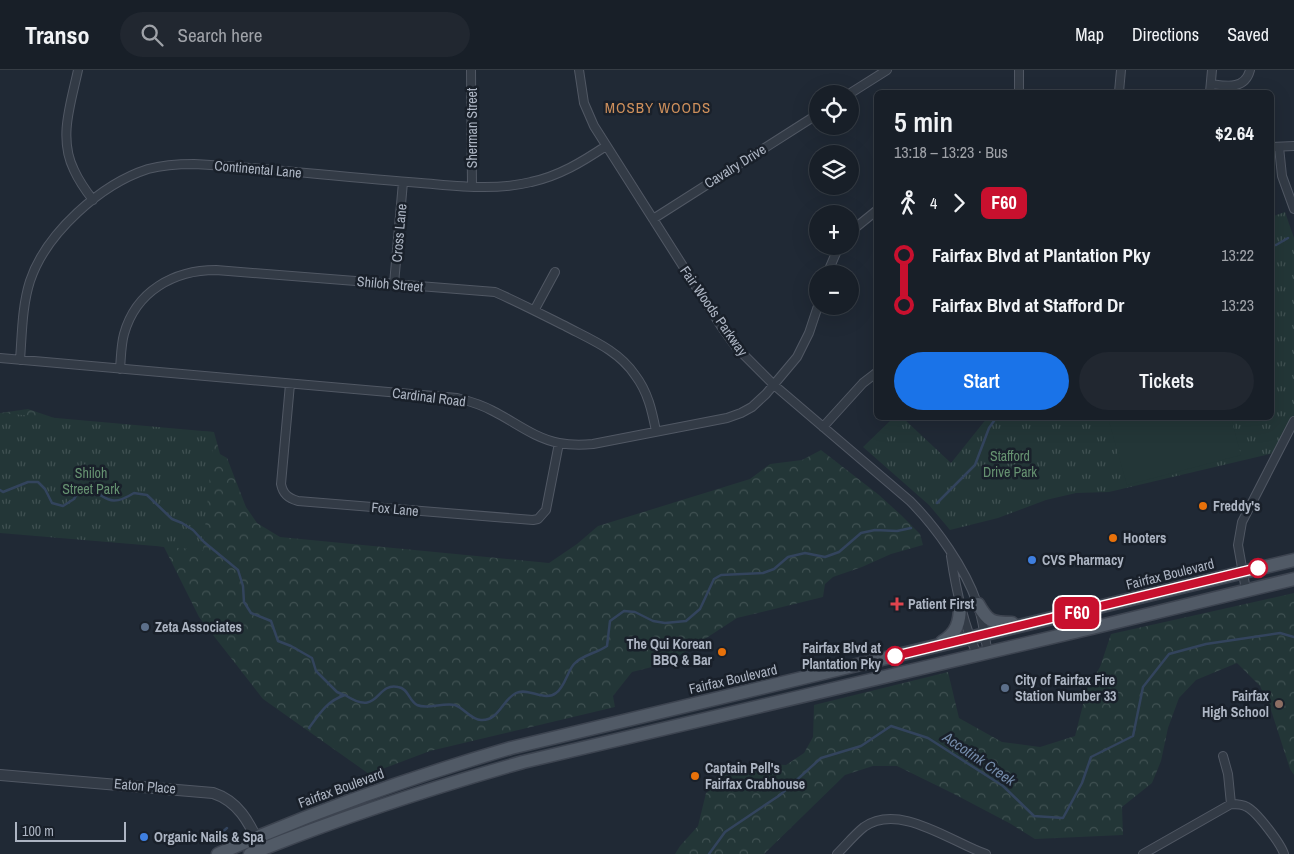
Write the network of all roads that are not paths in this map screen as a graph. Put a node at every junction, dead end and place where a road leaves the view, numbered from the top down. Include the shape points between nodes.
1 (78, 70) edge
2 (471, 70) edge
3 (579, 70) edge
4 (887, 70) edge
5 (1019, 70) edge
6 (1121, 70) edge
7 (1212, 70) edge
8 (1250, 70) edge
9 (859, 88) edge
10 (1210, 88) edge
11 (1019, 90) edge
12 (1119, 90) edge
13 (809, 120) edge
14 (606, 146) junction
15 (1294, 146) edge
16 (1275, 147) edge
17 (403, 182) junction
18 (472, 187) junction
19 (93, 200) junction
20 (1294, 209) edge
21 (874, 213) edge
22 (653, 219) junction
23 (859, 225) edge
24 (555, 272) dead end
25 (394, 284) junction
26 (534, 309) junction
27 (815, 315) edge
28 (0, 358) edge
29 (20, 360) junction
30 (120, 369) junction
31 (874, 375) edge
32 (290, 384) junction
33 (774, 384) junction
34 (1294, 421) edge
35 (823, 427) junction
36 (656, 432) junction
37 (559, 443) junction
38 (950, 551) junction
39 (1294, 560) edge
40 (1242, 572) junction
41 (1294, 578) edge
42 (1246, 590) junction
43 (978, 604) junction
44 (960, 605) junction
45 (1037, 622) junction
46 (984, 634) junction
47 (970, 637) junction
48 (936, 646) junction
49 (982, 653) junction
50 (1222, 756) dead end
51 (0, 775) edge
52 (1231, 804) junction
53 (256, 837) junction
54 (256, 852) edge
55 (218, 854) edge
56 (837, 854) edge
57 (986, 854) edge
58 (1143, 854) edge
59 (1284, 854) edge

1 - 19 street via 66,142 73,170
2 - 18 street, Sherman Street
3 - 14 street, Fair Woods Parkway via 587,112
4 - 9 street
5 - 11 street
6 - 12 street
7 - 10 street
8 - 10 street via 1238,86
13 - 22 street, Cavalry Drive
14 - 18 street, Continental Lane via 575,166 545,178 503,187
14 - 22 street, Fair Woods Parkway
15 - 16 street
16 - 20 street
17 - 18 street, Continental Lane
17 - 19 street, Continental Lane via 178,164 138,173
17 - 25 street, Cross Lane
19 - 29 street, Continental Lane via 57,233 36,266 26,298
21 - 23 street
22 - 33 street, Fair Woods Parkway via 728,337
24 - 26 street
25 - 26 street, Shiloh Street via 495,292
25 - 30 street, Shiloh Street via 216,270 182,274 155,288 136,309 124,335
26 - 36 street, Shiloh Street via 599,343 625,362 648,397
27 - 33 street, Cardinal Road via 804,345
28 - 29 street, Cardinal Road
29 - 30 street, Cardinal Road
30 - 32 street, Cardinal Road
31 - 35 street
32 - 37 street, Cardinal Road via 465,400 493,410 533,434
32 - 37 street, Fox Lane via 281,484 285,494 298,501 533,520 546,510
33 - 35 street, Fair Woods Parkway
33 - 36 street, Cardinal Road via 752,407 734,416
34 - 40 street via 1242,522 1238,545
35 - 38 street, Fair Woods Parkway via 910,501
36 - 37 street, Cardinal Road via 593,444
38 - 43 street, Fair Woods Parkway
38 - 44 street, Fair Woods Parkway
39 - 40 main road, Fairfax Boulevard
40 - 42 street
40 - 45 main road, Fairfax Boulevard
41 - 42 main road
42 - 49 main road
43 - 45 main road via 985,616 995,622
43 - 46 street, Fair Woods Parkway
44 - 47 street, Fair Woods Parkway
44 - 48 main road via 956,629 951,637
45 - 46 main road, Fairfax Boulevard
46 - 47 main road, Fairfax Boulevard
46 - 49 street, Fair Woods Parkway
47 - 48 main road, Fairfax Boulevard
47 - 49 street, Fair Woods Parkway
48 - 53 main road, Fairfax Boulevard via 511,748 377,790
49 - 54 main road via 506,767 371,809
50 - 52 street via 1228,774
51 - 53 street, Eaton Place via 213,793 226,798 239,810
52 - 58 street
52 - 59 street via 1253,812
53 - 54 street, Eaton Place
53 - 55 main road, Fairfax Boulevard
56 - 57 street via 865,826 892,818 911,821

